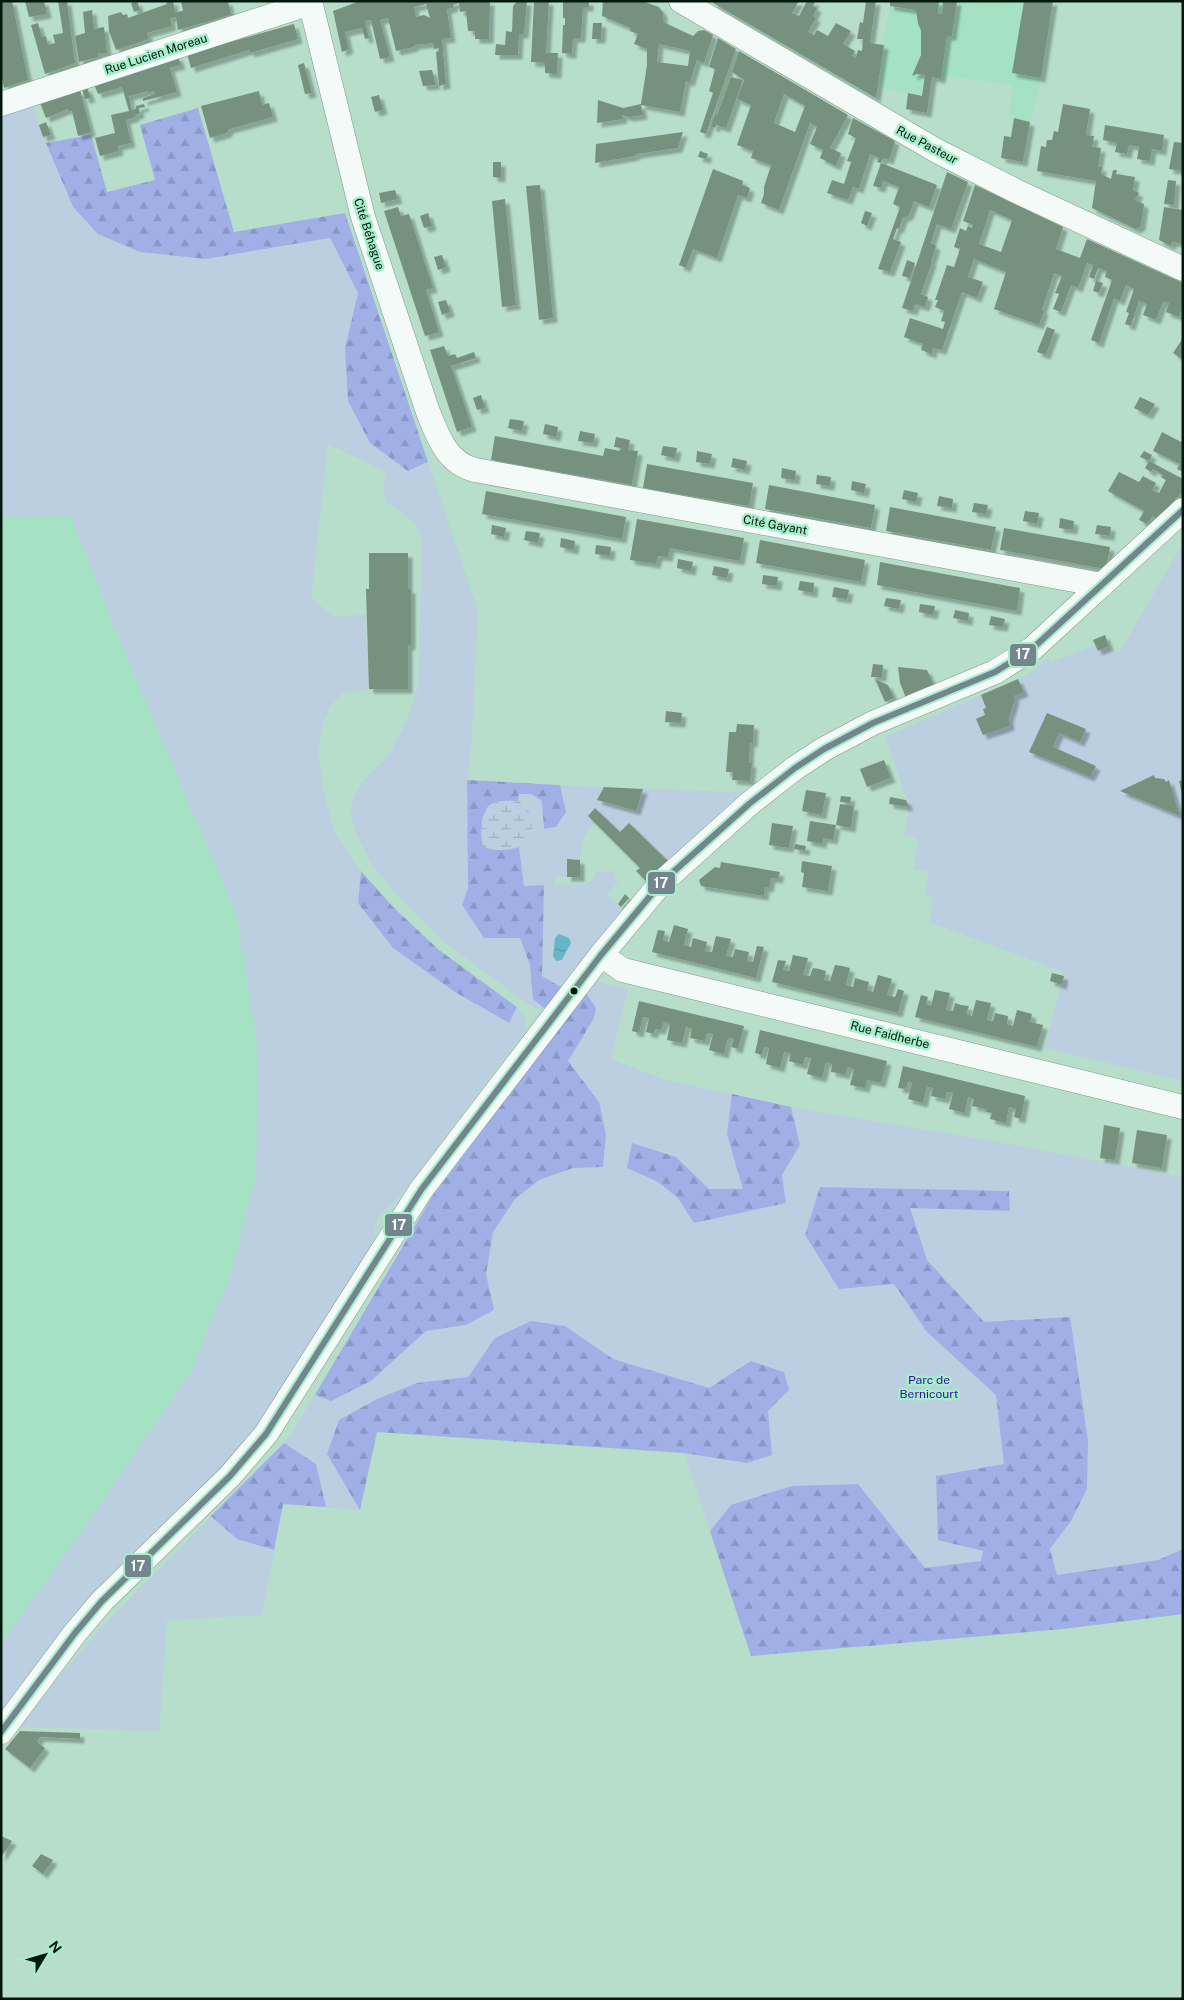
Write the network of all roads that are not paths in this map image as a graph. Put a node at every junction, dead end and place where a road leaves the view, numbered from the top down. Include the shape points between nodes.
1 (681, 1) edge
2 (310, 2) edge
3 (1, 104) edge
4 (1183, 269) edge
5 (451, 457) joint
6 (1183, 510) edge
7 (1102, 585) junction
8 (601, 955) junction
9 (1183, 1107) edge
10 (1, 1732) edge

1 - 4 street, Rue Pasteur via 936,151
2 - 3 street, Rue Lucien Moreau
2 - 5 street, Cité Béhague via 363,217 428,412
5 - 7 street, Cité Gayant via 475,470
6 - 7 street
7 - 8 street via 1037,645 1010,664 861,728 795,768 674,871
8 - 9 street, Rue Faidherbe via 623,970
8 - 10 street via 421,1190 266,1434 230,1476 102,1601

